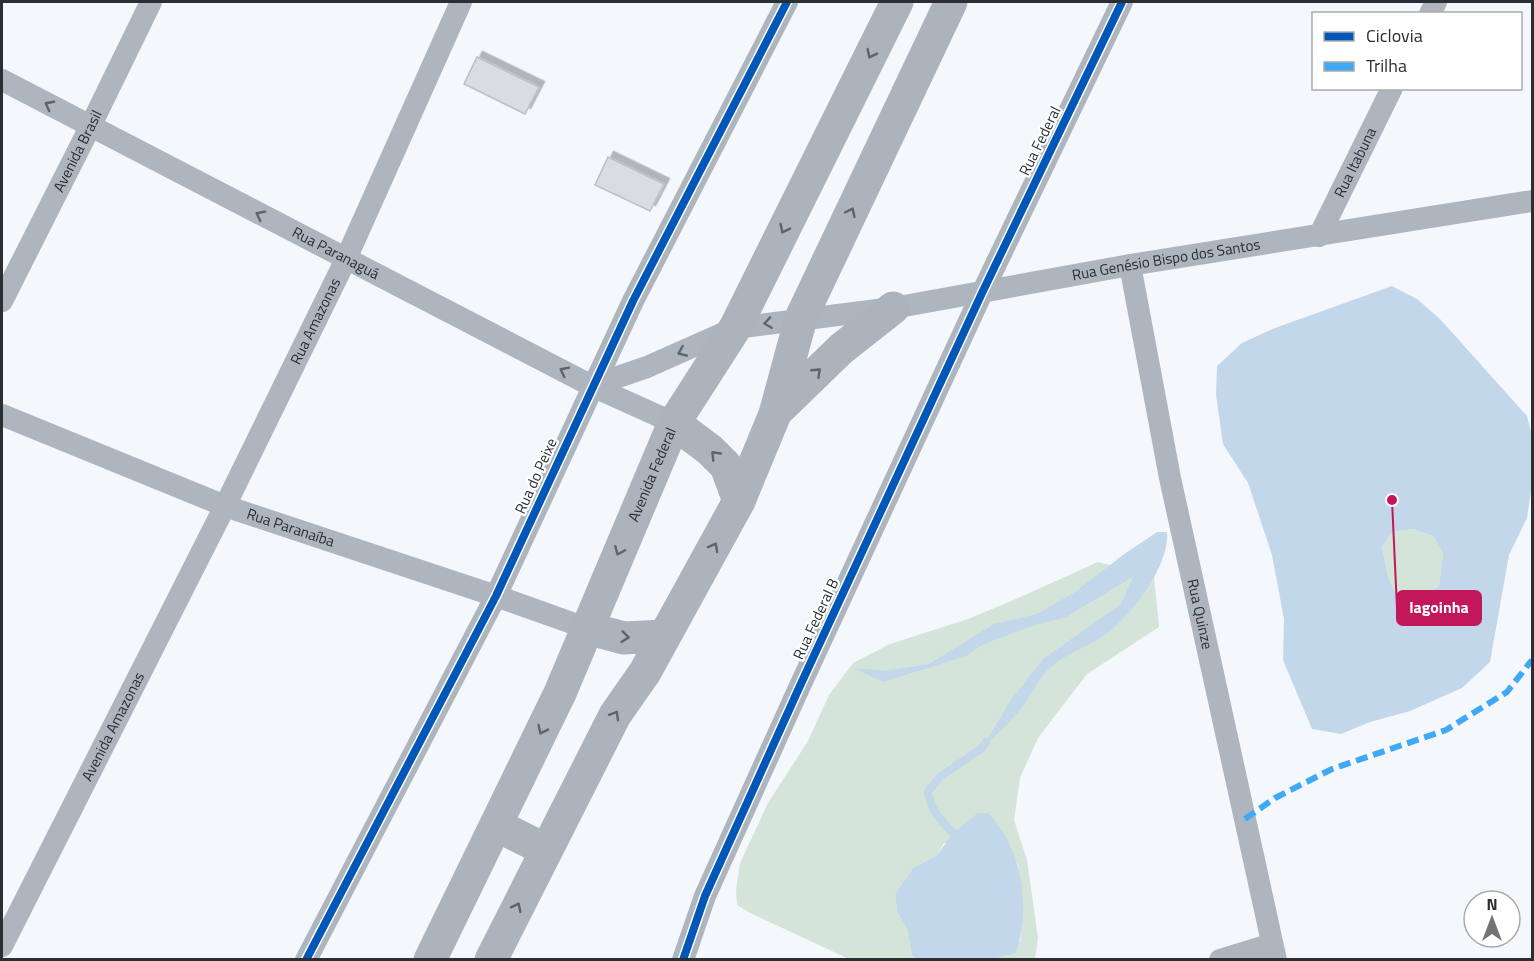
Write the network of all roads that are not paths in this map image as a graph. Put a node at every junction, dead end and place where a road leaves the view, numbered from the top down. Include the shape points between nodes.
1 (151, 2) edge
2 (461, 2) edge
3 (787, 2) edge
4 (897, 2) edge
5 (951, 2) edge
6 (1122, 2) edge
7 (2, 80) edge
8 (1391, 90) edge
9 (90, 127) junction
10 (1533, 201) edge
11 (1319, 236) junction
12 (346, 260) junction
13 (1130, 265) junction
14 (982, 293) junction
15 (2, 301) edge
16 (893, 308) junction
17 (801, 318) junction
18 (735, 328) junction
19 (592, 386) junction
20 (775, 414) junction
21 (2, 415) edge
22 (674, 423) junction
23 (739, 501) junction
24 (225, 507) junction
25 (496, 596) junction
26 (586, 628) junction
27 (664, 636) junction
28 (496, 825) junction
29 (546, 850) junction
30 (2, 946) edge
31 (1274, 952) edge
32 (306, 960) edge
33 (430, 960) edge
34 (490, 960) edge
35 (683, 960) edge
36 (1220, 960) edge

1 - 9 street, Avenida Brasil
2 - 12 street, Rua Amazonas
3 - 19 street, Rua do Peixe
4 -> 18 main road, Avenida Federal
17 -> 5 main road
6 - 14 street, Rua Federal
9 -> 7 street, Rua Paranaguá
8 - 11 street, Rua Itabuna
12 -> 9 street, Rua Paranaguá
9 - 15 street, Avenida Brasil
10 - 11 street, Rua Genésio Bispo dos Santos
11 - 13 street, Rua Genésio Bispo dos Santos
19 -> 12 street, Rua Paranaguá
12 - 24 street, Rua Amazonas
13 - 14 street, Rua Genésio Bispo dos Santos
13 - 31 street, Rua Quinze via 1170,478
14 - 16 street, Rua Genésio Bispo dos Santos
14 - 35 street, Rua Federal B via 705,896
16 - 17 street, Rua Genésio Bispo dos Santos
20 -> 16 main road via 841,349
17 -> 18 street, Rua Genésio Bispo dos Santos
17 - 20 main road
18 -> 19 street, Rua Genésio Bispo dos Santos via 647,367
18 - 22 main road, Avenida Federal
19 - 22 street, Rua Paranaguá
19 - 25 street, Rua do Peixe
20 - 23 main road
21 - 24 street, Rua Paranaíba
23 -> 22 main road via 726,466
22 -> 26 main road, Avenida Federal
27 -> 23 main road
24 - 25 street, Rua Paranaíba
24 - 30 street, Avenida Amazonas
25 - 26 street, Rua Paranaíba
25 - 32 street, Rua do Peixe
26 -> 27 main road via 624,638
26 -> 28 main road, Avenida Federal via 560,693
29 -> 27 main road via 615,715
28 - 29 main road
28 - 33 main road, Avenida Federal
34 -> 29 main road
31 - 36 street

